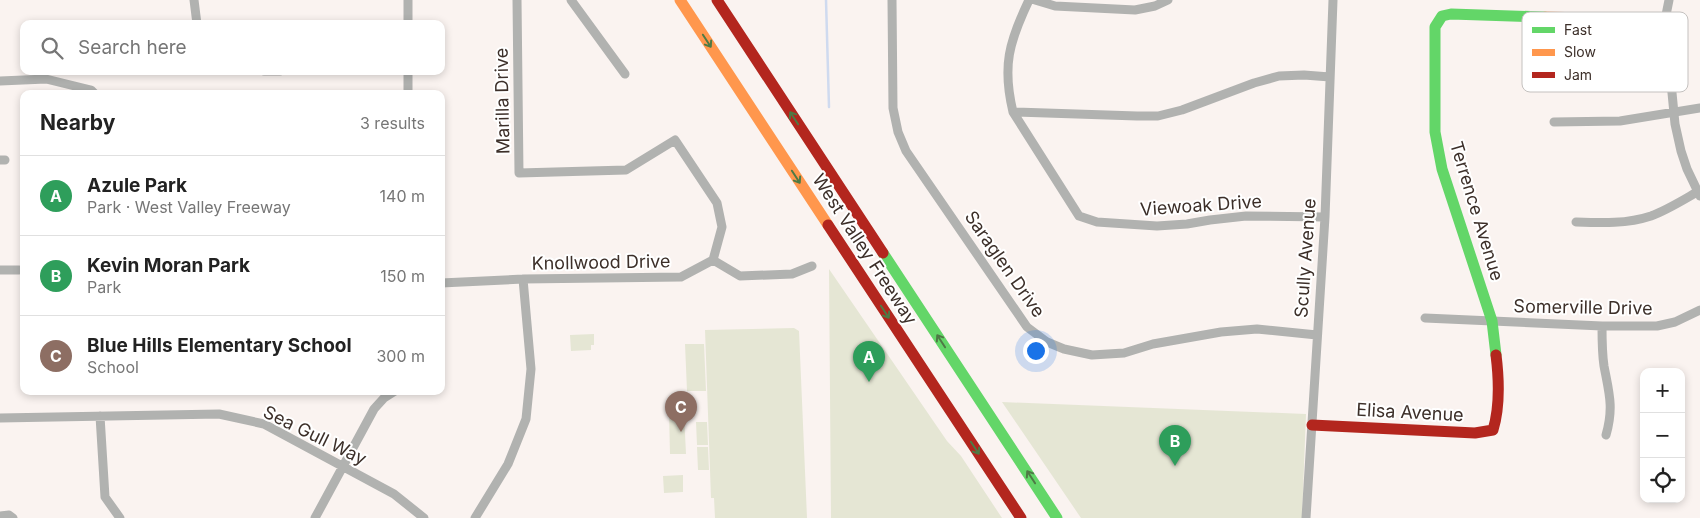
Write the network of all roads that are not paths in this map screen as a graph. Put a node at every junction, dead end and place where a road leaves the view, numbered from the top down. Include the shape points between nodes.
1 (194, 0) edge
2 (408, 0) edge
3 (517, 0) edge
4 (571, 0) edge
5 (680, 0) edge
6 (717, 0) edge
7 (892, 0) edge
8 (1029, 0) edge
9 (1035, 0) edge
10 (1168, 0) edge
11 (1333, 0) edge
12 (1522, 16) edge
13 (196, 20) edge
14 (408, 20) edge
15 (625, 74) dead end
16 (408, 75) edge
17 (1330, 76) junction
18 (0, 81) edge
19 (91, 90) edge
20 (408, 90) edge
21 (1672, 92) edge
22 (1700, 108) edge
23 (1674, 111) junction
24 (1013, 112) junction
25 (1554, 122) dead end
26 (1699, 194) edge
27 (1325, 217) junction
28 (1576, 222) dead end
29 (713, 260) junction
30 (812, 266) dead end
31 (0, 270) edge
32 (19, 270) dead end
33 (523, 279) junction
34 (445, 283) edge
35 (1699, 315) edge
36 (1425, 318) dead end
37 (1492, 321) junction
38 (1602, 326) junction
39 (1317, 335) junction
40 (389, 395) edge
41 (100, 416) junction
42 (1497, 417) joint
43 (0, 418) edge
44 (1312, 425) junction
45 (1606, 435) dead end
46 (342, 466) junction
47 (0, 516) edge
48 (13, 518) edge
49 (120, 518) edge
50 (315, 518) edge
51 (424, 518) edge
52 (475, 518) edge
53 (1020, 518) edge
54 (1057, 518) edge
55 (1306, 518) edge

1 - 13 street
2 - 14 street
3 - 29 street, Marilla Drive via 519,173 626,170 675,140 717,203 722,227
4 - 15 street
5 -> 53 main road, West Valley Freeway
54 -> 6 main road, West Valley Freeway
7 - 39 street, Saraglen Drive via 893,108 898,132 906,151 1027,327 1064,350 1092,355 1124,353 1221,332 1257,329
8 - 24 street, Viewoak Drive via 1009,50 1008,92
9 - 10 street via 1055,6 1135,10
11 - 17 street, Scully Avenue
12 - 37 main road, Terrence Avenue via 1451,14 1442,16 1435,27 1435,132 1442,169
16 - 20 street
17 - 24 street via 1279,76 1158,116
17 - 27 street, Scully Avenue
18 - 19 street via 46,78
21 - 23 street
22 - 23 street
23 - 25 street via 1620,121
23 - 26 street via 1680,151
24 - 27 street, Viewoak Drive via 1079,216 1097,222 1157,226 1246,216
26 - 28 street via 1636,220 1610,224
27 - 39 street, Scully Avenue
29 - 30 street via 740,276 792,274
29 - 33 street, Knollwood Drive via 681,277
31 - 32 street
33 - 34 street, Knollwood Drive
33 - 52 street via 531,369 526,420 508,464
35 - 38 street, Somerville Drive via 1657,326
36 - 37 street, Somerville Drive
37 - 38 street, Somerville Drive
37 - 42 main road, Terrence Avenue via 1498,372
38 - 45 street via 1604,364 1611,401
39 - 44 street, Scully Avenue
40 - 46 street via 374,409
41 - 43 street, Sea Gull Way
41 - 46 street, Sea Gull Way via 219,414 264,424
41 - 49 street via 105,497
42 - 44 main road, Elisa Avenue via 1493,430 1475,433
44 - 55 street, Scully Avenue
46 - 50 street
46 - 51 street, Sea Gull Way via 394,494
47 - 48 street

